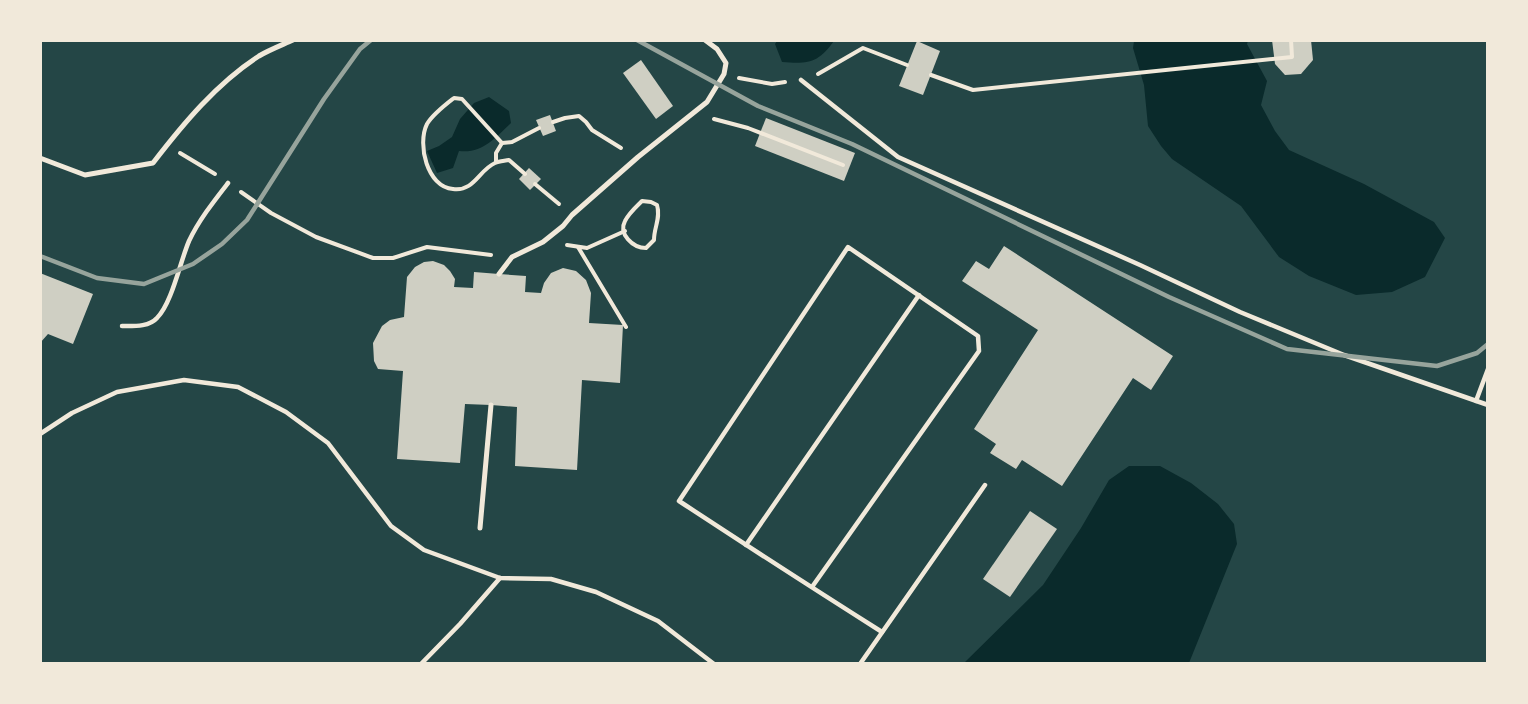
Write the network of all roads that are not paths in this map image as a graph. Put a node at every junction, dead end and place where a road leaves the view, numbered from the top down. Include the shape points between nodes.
1 (293, 40) edge
2 (705, 40) edge
3 (801, 80) road end
4 (40, 158) edge
5 (228, 183) road end
6 (499, 274) dead end
7 (919, 295) junction
8 (122, 326) dead end
9 (1488, 369) edge
10 (1476, 401) junction
11 (491, 405) dead end
12 (1488, 405) edge
13 (40, 434) edge
14 (985, 485) dead end
15 (480, 528) dead end
16 (746, 545) junction
17 (500, 578) junction
18 (812, 587) junction
19 (882, 632) junction
20 (421, 663) edge
21 (714, 663) edge
22 (860, 663) edge

1 - 4 street via 260,56 212,94 153,163 85,175
2 - 6 street via 726,63 724,74 707,102 543,242 512,257
3 - 10 lane via 898,157 1240,312 1344,355
5 - 8 lane via 190,240 164,310 156,321
7 - 16 lane
7 - 16 lane via 848,247 679,501
7 - 18 lane via 978,336 979,351
9 - 10 lane
10 - 12 lane
11 - 15 street
13 - 17 lane via 117,392 184,380 238,387 286,412 328,443 391,526 424,550
14 - 19 lane
16 - 18 lane
17 - 20 lane
17 - 21 lane via 551,579 596,592 658,621
18 - 19 lane
19 - 22 lane

